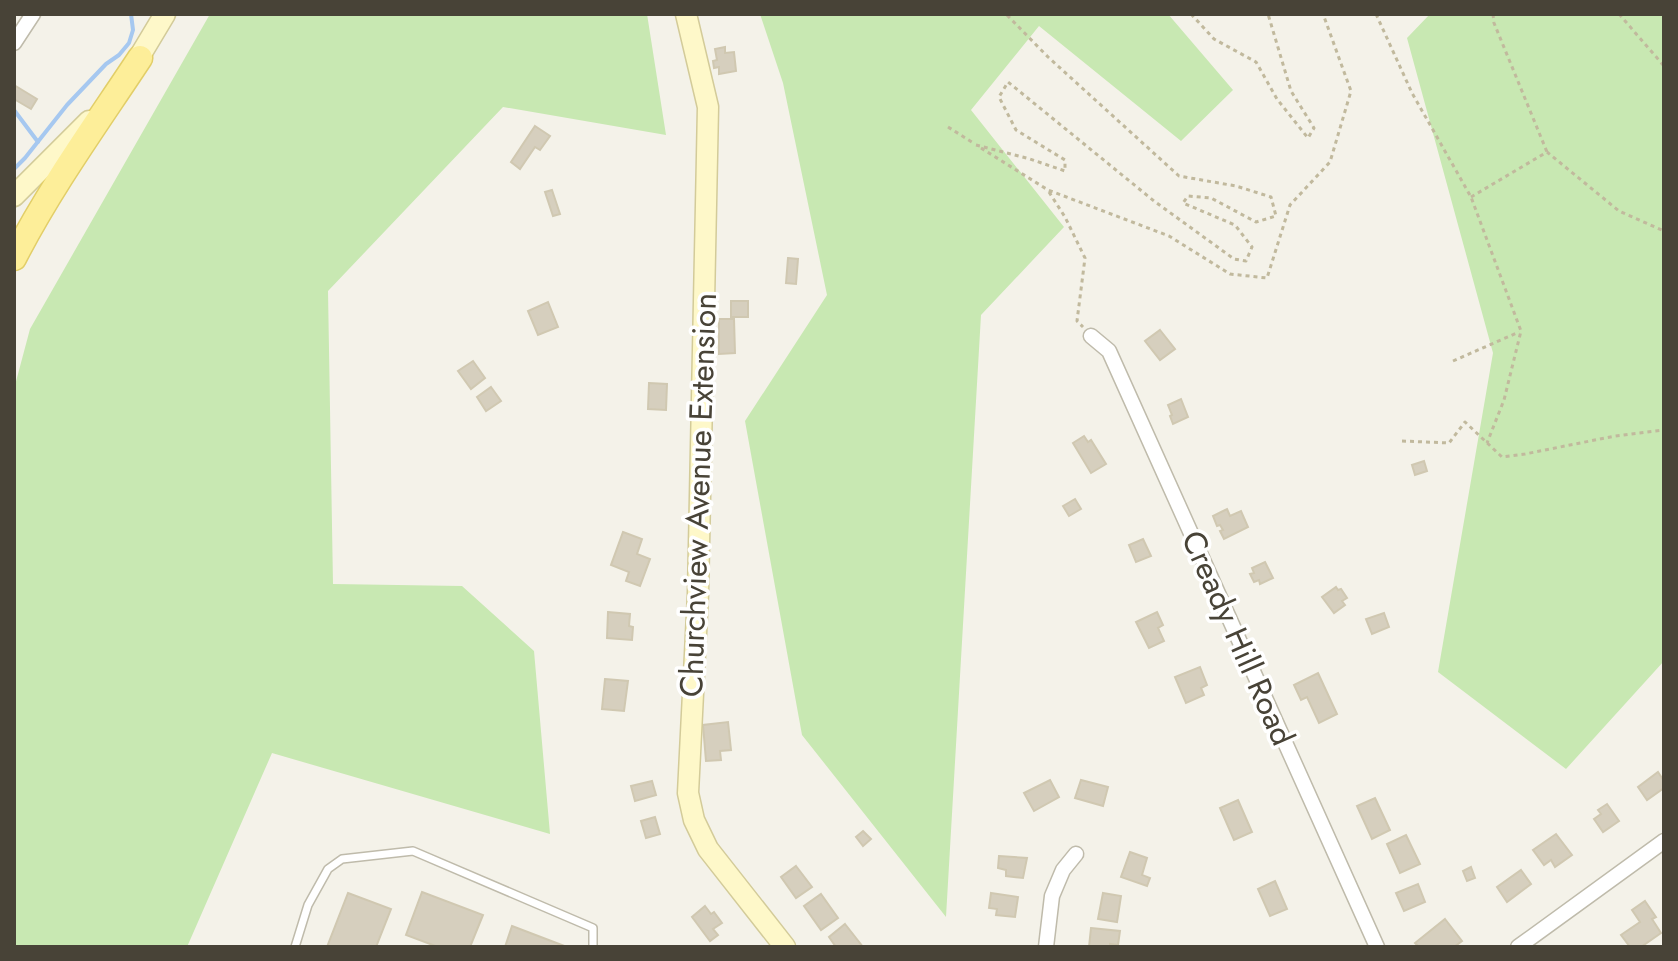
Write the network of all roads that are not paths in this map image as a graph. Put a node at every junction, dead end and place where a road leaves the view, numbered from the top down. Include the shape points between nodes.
1 (33, 14) edge
2 (165, 14) edge
3 (686, 14) edge
4 (14, 43) edge
5 (140, 58) junction
6 (14, 196) edge
7 (14, 258) edge
8 (1091, 336) road end
9 (1664, 841) edge
10 (1076, 854) dead end
11 (295, 947) edge
12 (593, 947) edge
13 (785, 947) edge
14 (1046, 947) edge
15 (1377, 947) edge
16 (1518, 947) edge

1 - 4 street
2 - 5 street
3 - 13 street, Churchview Avenue Extension via 708,107 698,594 688,793 708,849
5 - 6 street via 108,102
5 - 7 main road
8 - 15 street, Cready Hill Road via 1109,351
9 - 16 street
10 - 14 street via 1052,896
11 - 12 lane via 308,905 328,869 342,859 413,851 593,928

